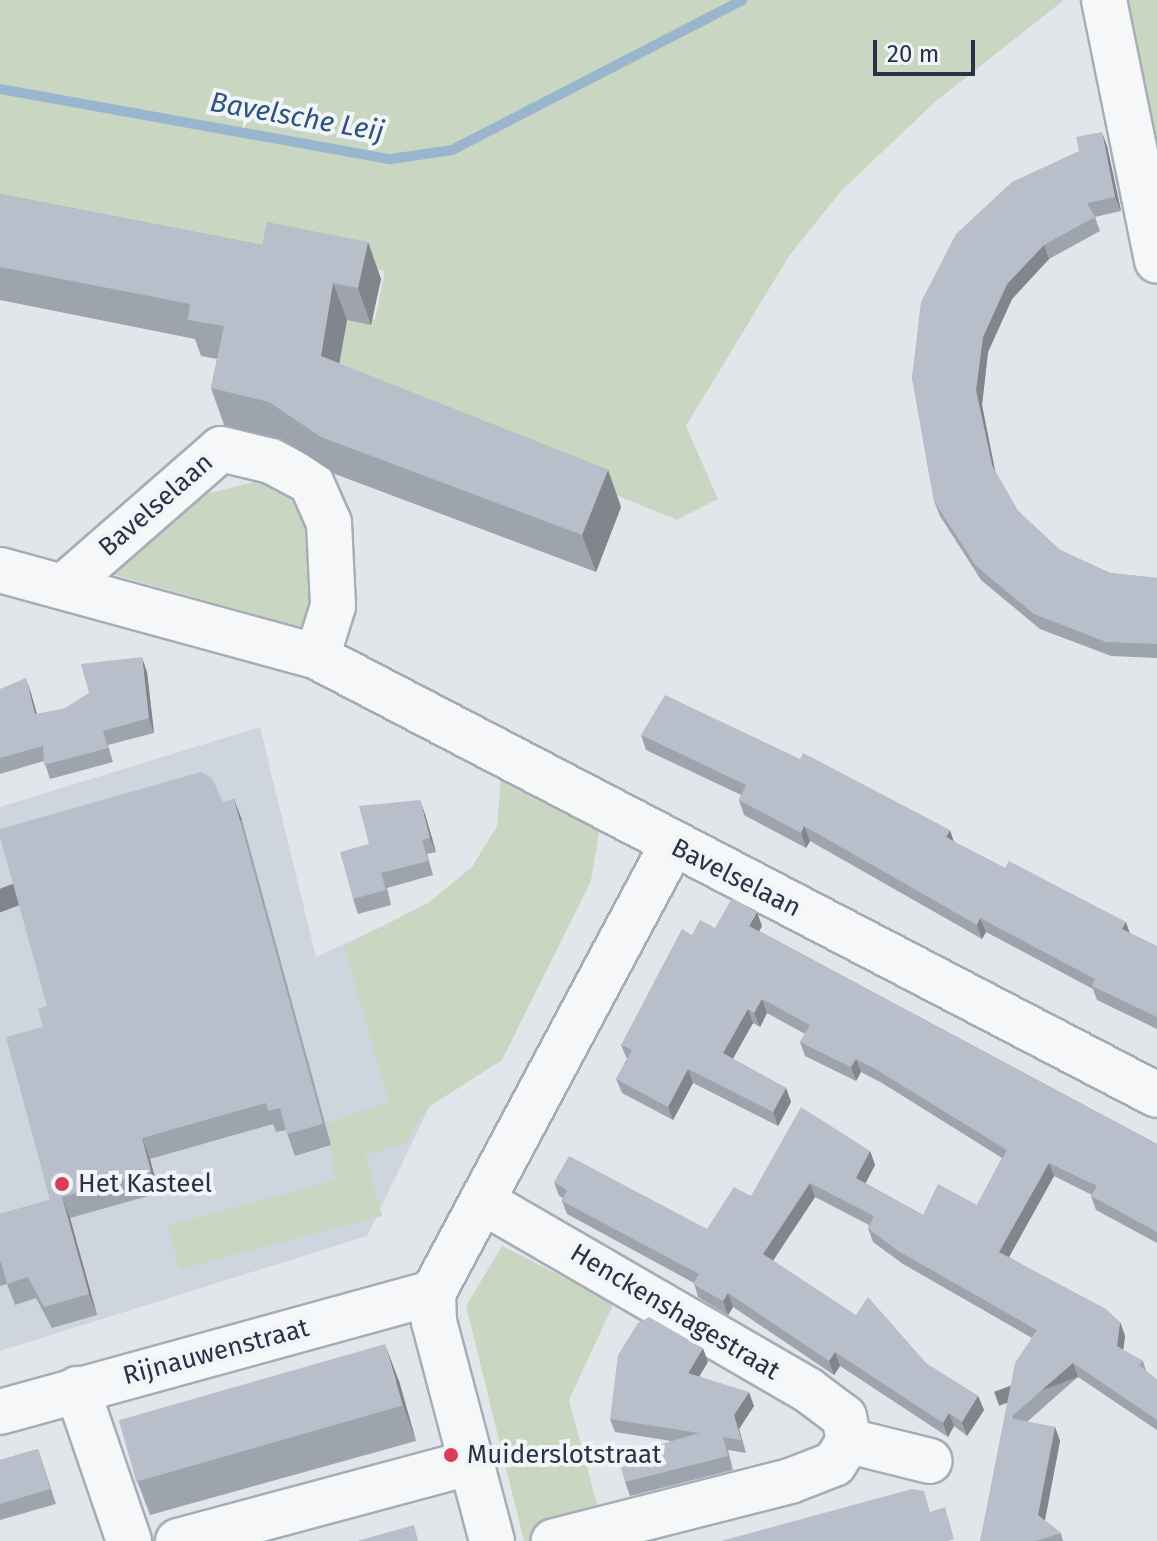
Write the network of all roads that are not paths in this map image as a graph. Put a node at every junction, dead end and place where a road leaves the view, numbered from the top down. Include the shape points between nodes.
1 (1104, 0) edge
2 (1157, 261) edge
3 (0, 570) edge
4 (64, 586) junction
5 (317, 657) junction
6 (672, 845) junction
7 (1157, 1095) edge
8 (482, 1201) junction
9 (433, 1293) junction
10 (77, 1389) junction
11 (0, 1412) edge
12 (849, 1441) junction
13 (930, 1461) dead end
14 (473, 1462) junction
15 (129, 1541) edge
16 (178, 1541) edge
17 (492, 1541) edge
18 (554, 1541) edge

1 - 2 street
3 - 4 street, Bavelselaan
4 - 5 street, Bavelselaan
4 - 5 street, Bavelselaan via 221,449 271,461 311,482 329,523 333,606
5 - 6 street, Bavelselaan
6 - 7 street, Bavelselaan
6 - 8 street
8 - 9 street
8 - 12 street, Henckenshagestraat via 808,1390 844,1417
9 - 10 street, Rijnauwenstraat
9 - 14 street via 434,1322
10 - 11 street, Rijnauwenstraat
10 - 15 street
12 - 13 street
12 - 18 street via 834,1464 790,1481
14 - 16 street
14 - 17 street

